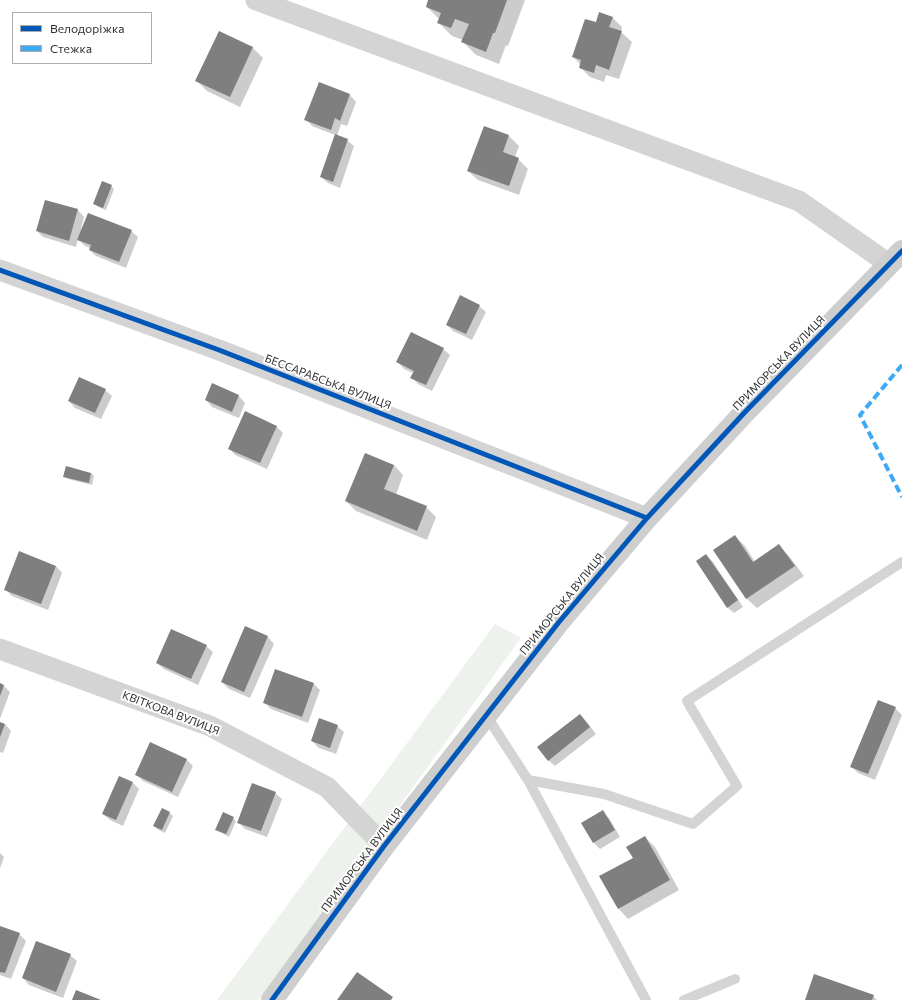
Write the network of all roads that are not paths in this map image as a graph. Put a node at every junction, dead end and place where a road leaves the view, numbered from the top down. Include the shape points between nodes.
1 (256, 0) edge
2 (896, 257) edge
3 (0, 270) edge
4 (647, 518) junction
5 (902, 562) edge
6 (0, 649) edge
7 (486, 715) junction
8 (528, 780) junction
9 (384, 846) junction
10 (735, 979) dead end
11 (272, 1000) edge
12 (646, 1000) edge
13 (684, 1000) edge

1 - 2 street via 799,201
2 - 4 street, ПРИМОРСЬКА ВУЛИЦЯ via 745,412
3 - 4 street, БЕССАРАБСЬКА ВУЛИЦЯ via 218,350
4 - 7 street, ПРИМОРСЬКА ВУЛИЦЯ via 559,622
5 - 8 lane via 687,701 736,786 693,824 604,794
6 - 9 street, КВІТКОВА ВУЛИЦЯ via 210,726 327,786
7 - 8 lane
7 - 9 street, ПРИМОРСЬКА ВУЛИЦЯ
8 - 12 lane
9 - 11 street, ПРИМОРСЬКА ВУЛИЦЯ
10 - 13 lane

